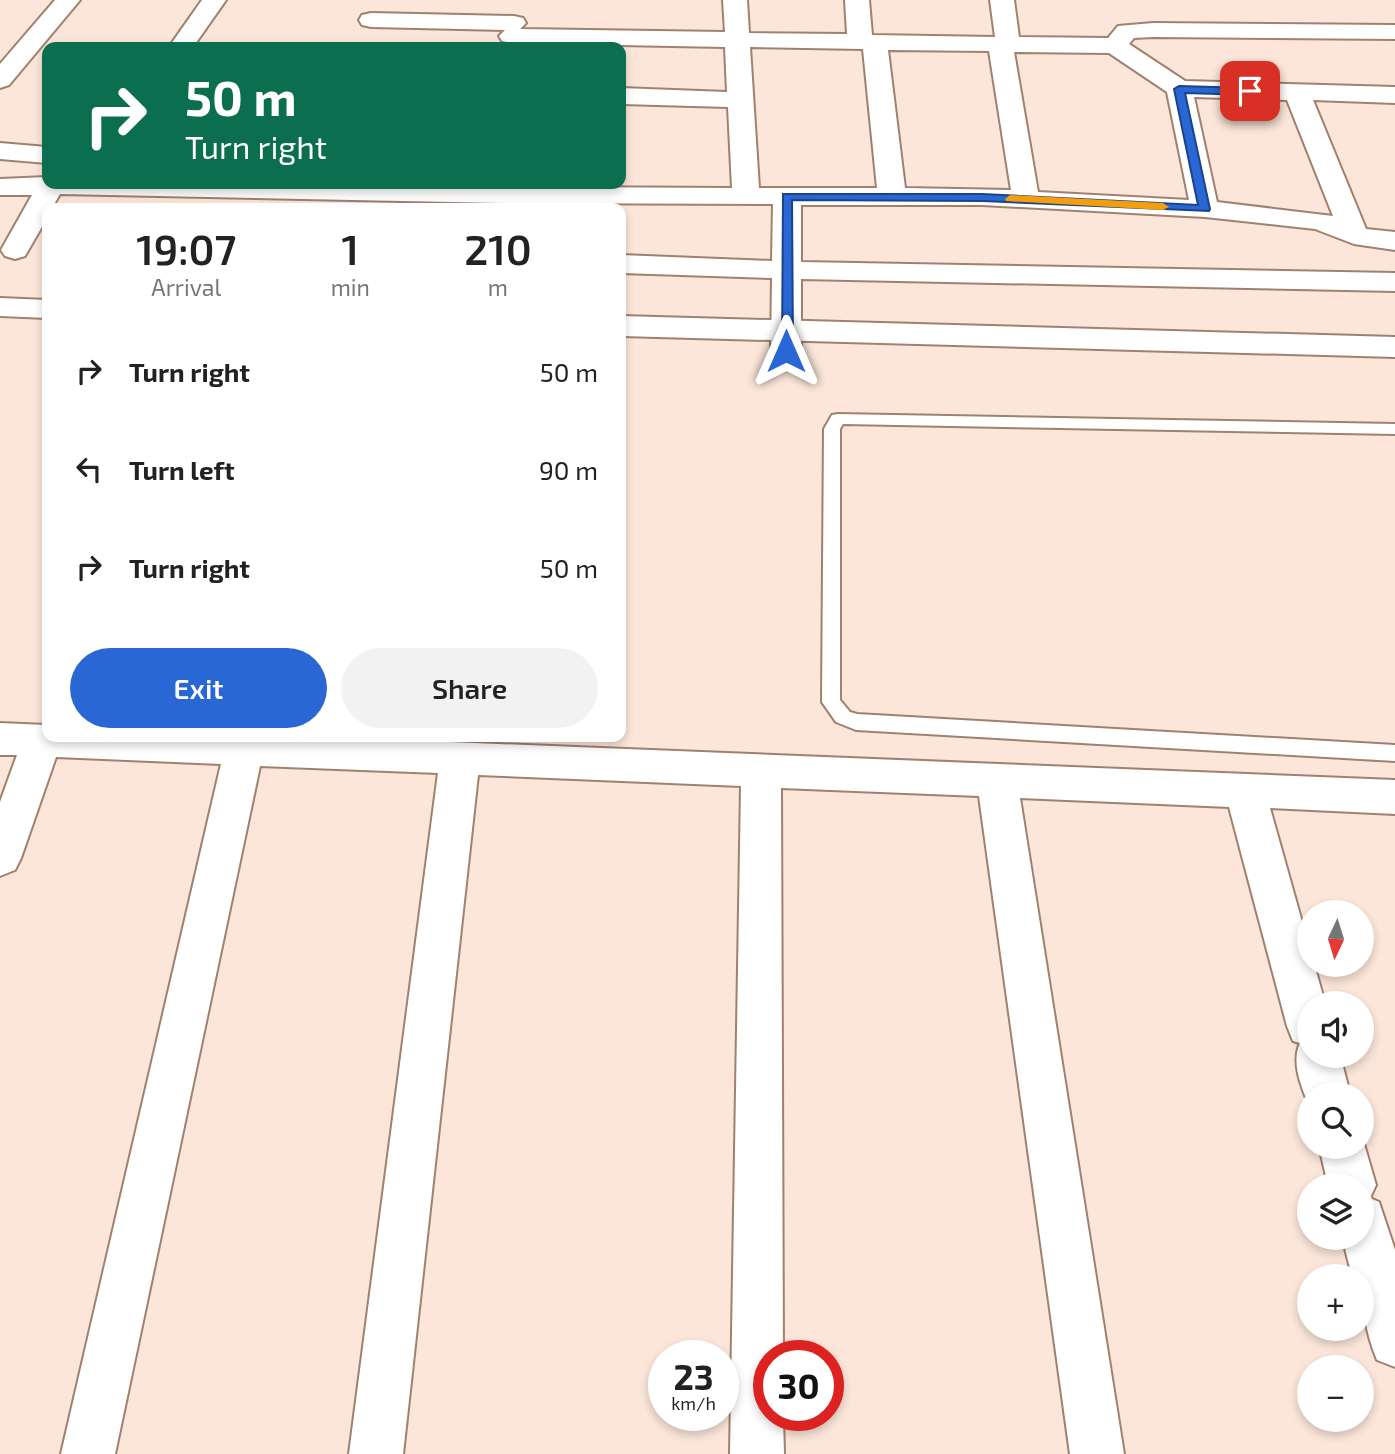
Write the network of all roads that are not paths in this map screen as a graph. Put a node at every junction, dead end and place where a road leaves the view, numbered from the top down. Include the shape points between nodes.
1 (68, 0) edge
2 (214, 0) edge
3 (735, 0) edge
4 (857, 0) edge
5 (1002, 0) edge
6 (371, 19) edge
7 (513, 26) edge
8 (1395, 32) edge
9 (738, 40) junction
10 (868, 41) junction
11 (185, 42) edge
12 (1004, 43) junction
13 (1115, 46) junction
14 (0, 80) edge
15 (1179, 89) junction
16 (1297, 93) junction
17 (1395, 95) edge
18 (626, 96) edge
19 (741, 100) junction
20 (0, 151) edge
21 (42, 155) edge
22 (42, 185) edge
23 (0, 187) edge
24 (49, 189) edge
25 (472, 189) edge
26 (746, 196) junction
27 (787, 196) junction
28 (892, 197) junction
29 (1026, 200) junction
30 (1205, 209) junction
31 (1354, 234) junction
32 (1395, 241) edge
33 (7, 249) edge
34 (42, 251) edge
35 (626, 264) edge
36 (787, 271) junction
37 (1395, 282) edge
38 (0, 307) edge
39 (42, 309) edge
40 (626, 326) edge
41 (0, 328) edge
42 (42, 330) edge
43 (786, 340) junction
44 (626, 346) edge
45 (1395, 347) edge
46 (1395, 367) edge
47 (1395, 429) edge
48 (0, 739) edge
49 (42, 740) joint
50 (92, 742) edge
51 (244, 748) junction
52 (1395, 753) edge
53 (460, 758) junction
54 (761, 770) junction
55 (997, 780) junction
56 (1245, 790) junction
57 (1395, 797) edge
58 (0, 859) edge
59 (1300, 991) edge
60 (1370, 1250) edge
61 (1395, 1342) edge
62 (88, 1454) edge
63 (376, 1454) edge
64 (757, 1454) edge
65 (1097, 1454) edge

1 - 14 street
2 - 11 street
3 - 9 street
4 - 10 street
5 - 12 street
6 - 7 street
7 - 9 street
8 - 13 street via 1286,21 1149,20 1127,31
9 - 10 street
9 - 19 street
10 - 12 street
10 - 28 street
12 - 13 street
12 - 29 street
13 - 15 street
15 - 16 street
15 - 30 street
16 - 17 street
16 - 31 street
18 - 19 street
19 - 26 street
20 - 21 street
22 - 23 street
24 - 33 street
25 - 26 street
26 - 27 street
27 - 28 street
27 - 36 street
28 - 29 street
29 - 30 street
30 - 31 street via 1320,221
31 - 32 street
33 - 34 street
35 - 36 street
36 - 37 street
36 - 43 street
38 - 39 street
40 - 43 street
41 - 42 street
43 - 44 street
43 - 45 street
43 - 46 street
47 - 52 lane via 838,419 832,429 831,688 835,710 856,722
48 - 49 street
49 - 58 street
50 - 51 street
51 - 53 street
51 - 62 street
53 - 54 street
53 - 63 street
54 - 55 street
54 - 64 street
55 - 56 street
55 - 65 street
56 - 57 street
56 - 59 street
60 - 61 street

